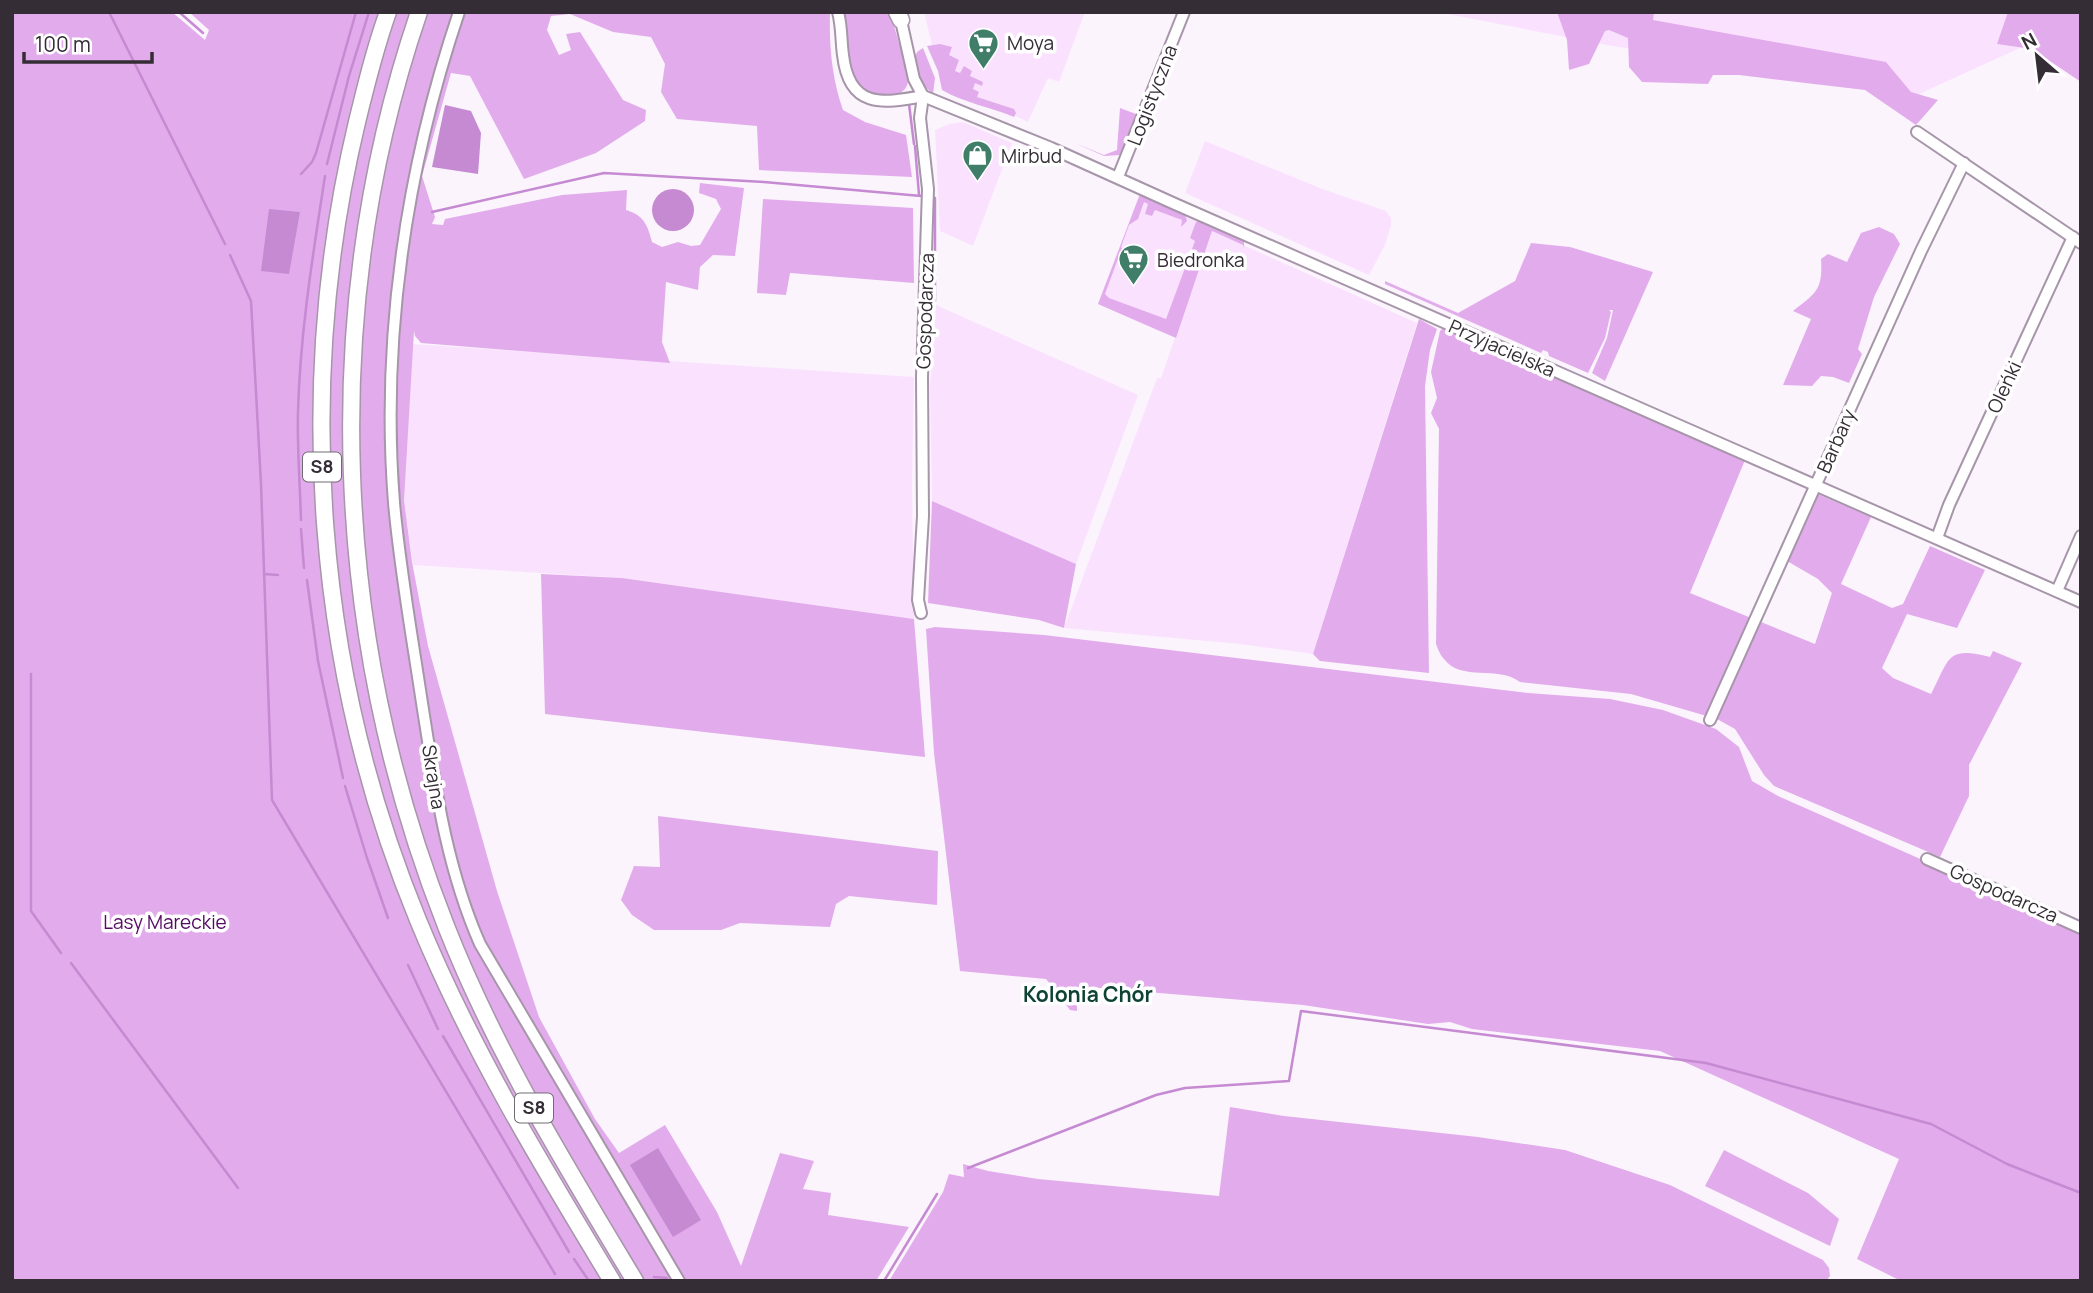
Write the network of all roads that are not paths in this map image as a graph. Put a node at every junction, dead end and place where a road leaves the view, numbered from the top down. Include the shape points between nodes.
1 (388, 12) edge
2 (419, 12) edge
3 (459, 12) edge
4 (838, 12) edge
5 (1184, 12) edge
6 (899, 15) edge
7 (923, 96) junction
8 (1917, 132) dead end
9 (1964, 163) junction
10 (1118, 177) junction
11 (2077, 240) edge
12 (1816, 484) junction
13 (2081, 536) edge
14 (1937, 538) junction
15 (2057, 591) junction
16 (2081, 602) edge
17 (921, 613) dead end
18 (1710, 720) dead end
19 (1927, 859) dead end
20 (2081, 928) edge
21 (612, 1281) edge
22 (635, 1281) edge
23 (679, 1281) edge

1 - 21 highway, S8 via 341,195 323,377 325,523 347,684 375,799 424,936 497,1086
2 - 22 highway, S8 via 384,137 365,243 353,354 351,457 361,598 373,678 402,798 447,928 522,1086
3 - 23 street, Skrajna via 427,121 408,217 393,346 392,470 406,603 446,844 461,899 493,968
4 - 7 street via 845,72 858,93 877,102
5 - 10 street, Logistyczna
6 - 7 street, Gospodarcza via 914,79
7 - 10 street, Przyjacielska
7 - 17 street, Gospodarcza via 920,118 928,213
8 - 9 street
9 - 11 street
9 - 12 street, Barbary
10 - 12 street, Przyjacielska
11 - 14 street, Oleńki
12 - 14 street, Przyjacielska
12 - 18 street, Barbary
13 - 15 street
14 - 15 street, Przyjacielska
15 - 16 street, Przyjacielska
19 - 20 street, Gospodarcza

